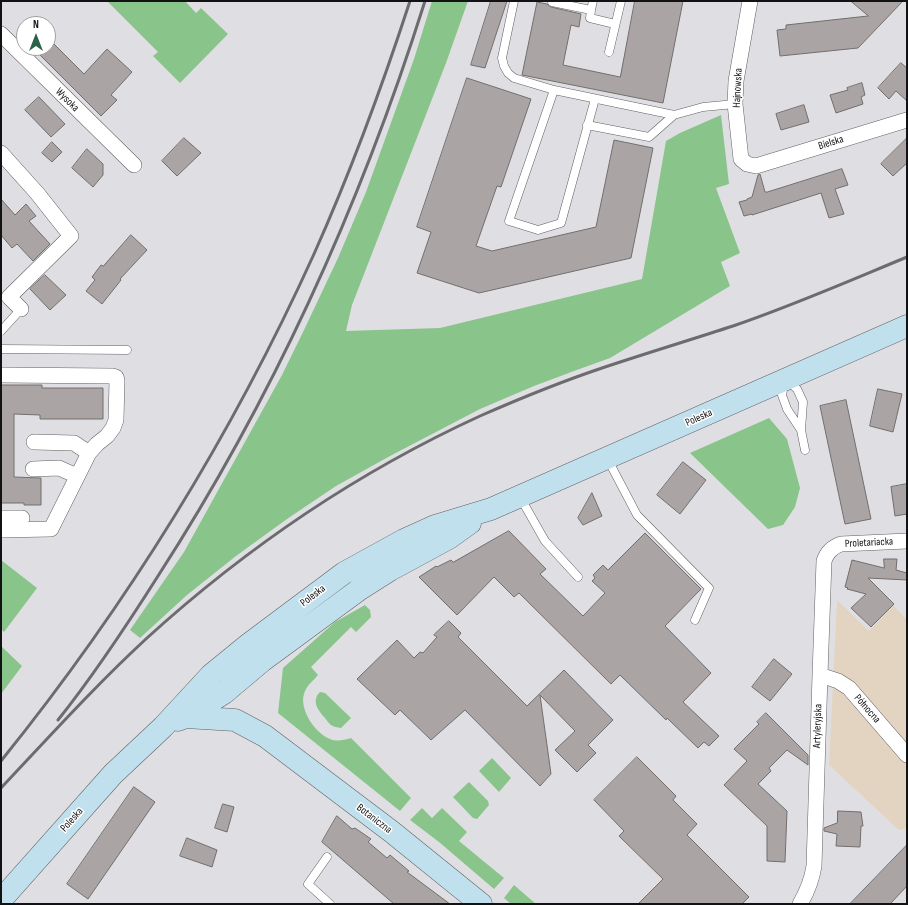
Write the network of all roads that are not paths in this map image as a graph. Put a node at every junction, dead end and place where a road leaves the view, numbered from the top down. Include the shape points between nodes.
1 (514, 1) edge
2 (552, 1) edge
3 (593, 1) edge
4 (621, 1) edge
5 (750, 1) edge
6 (591, 10) junction
7 (615, 24) junction
8 (1, 34) edge
9 (609, 52) dead end
10 (554, 90) junction
11 (595, 99) junction
12 (735, 104) junction
13 (674, 115) junction
14 (907, 120) edge
15 (587, 124) junction
16 (1, 153) edge
17 (134, 165) dead end
18 (756, 166) joint
19 (21, 309) joint
20 (907, 326) edge
21 (1, 331) edge
22 (1, 349) edge
23 (126, 350) dead end
24 (1, 375) edge
25 (785, 379) junction
26 (801, 430) junction
27 (34, 442) dead end
28 (805, 450) dead end
29 (89, 453) junction
30 (607, 458) junction
31 (33, 469) dead end
32 (77, 476) junction
33 (520, 497) junction
34 (491, 509) junction
35 (1, 518) edge
36 (22, 518) dead end
37 (1, 530) edge
38 (907, 541) edge
39 (832, 548) joint
40 (578, 577) dead end
41 (695, 620) dead end
42 (211, 674) junction
43 (820, 674) junction
44 (224, 693) junction
45 (186, 717) junction
46 (235, 720) junction
47 (163, 727) junction
48 (265, 736) junction
49 (907, 755) edge
50 (327, 857) dead end
51 (9, 897) edge
52 (330, 904) edge
53 (481, 904) edge
54 (800, 904) edge

1 - 10 lane via 502,58 504,66 514,78
2 - 6 lane
3 - 6 lane
4 - 7 lane
5 - 12 street, Hajnowska via 737,75
6 - 7 lane via 590,18
7 - 9 lane
8 - 17 street, Wysoka
10 - 11 lane
10 - 15 lane via 508,221 538,230 561,223
11 - 13 lane
11 - 15 lane
12 - 13 lane via 703,107
12 - 18 street, Hajnowska via 741,159
13 - 15 lane via 648,137
14 - 18 street, Bielska
16 - 19 street via 71,236 9,297
19 - 21 lane
20 - 25 main road, Poleska
22 - 23 lane
24 - 29 street via 116,377 116,420 107,436
25 - 26 lane via 782,395 786,409
25 - 26 lane via 797,389 803,402
25 - 30 main road, Poleska
26 - 28 lane
27 - 29 street via 74,443
29 - 32 street
30 - 33 main road, Poleska
30 - 41 lane via 637,515 709,588
31 - 32 street via 59,468
32 - 37 street via 50,529
33 - 34 main road, Poleska
33 - 40 lane via 545,541
34 - 42 main road, Poleska via 435,526 344,573
34 - 44 main road, Poleska via 449,538 360,589 262,661
35 - 36 street
38 - 39 street, Proletariacka via 841,544
39 - 43 street, Artyleryjska via 824,562
42 - 44 main road, Botaniczna
42 - 47 main road, Poleska
43 - 49 street, Północna via 849,688
43 - 54 street, Artyleryjska via 814,866 809,887
44 - 45 main road, Poleska
44 - 46 main road, Botaniczna
44 - 48 main road, Botaniczna via 251,714
45 - 46 main road, Botaniczna
45 - 47 main road, Poleska
46 - 48 main road, Botaniczna
47 - 51 main road, Poleska via 113,774
48 - 53 main road, Botaniczna via 392,832
50 - 52 lane via 308,884

